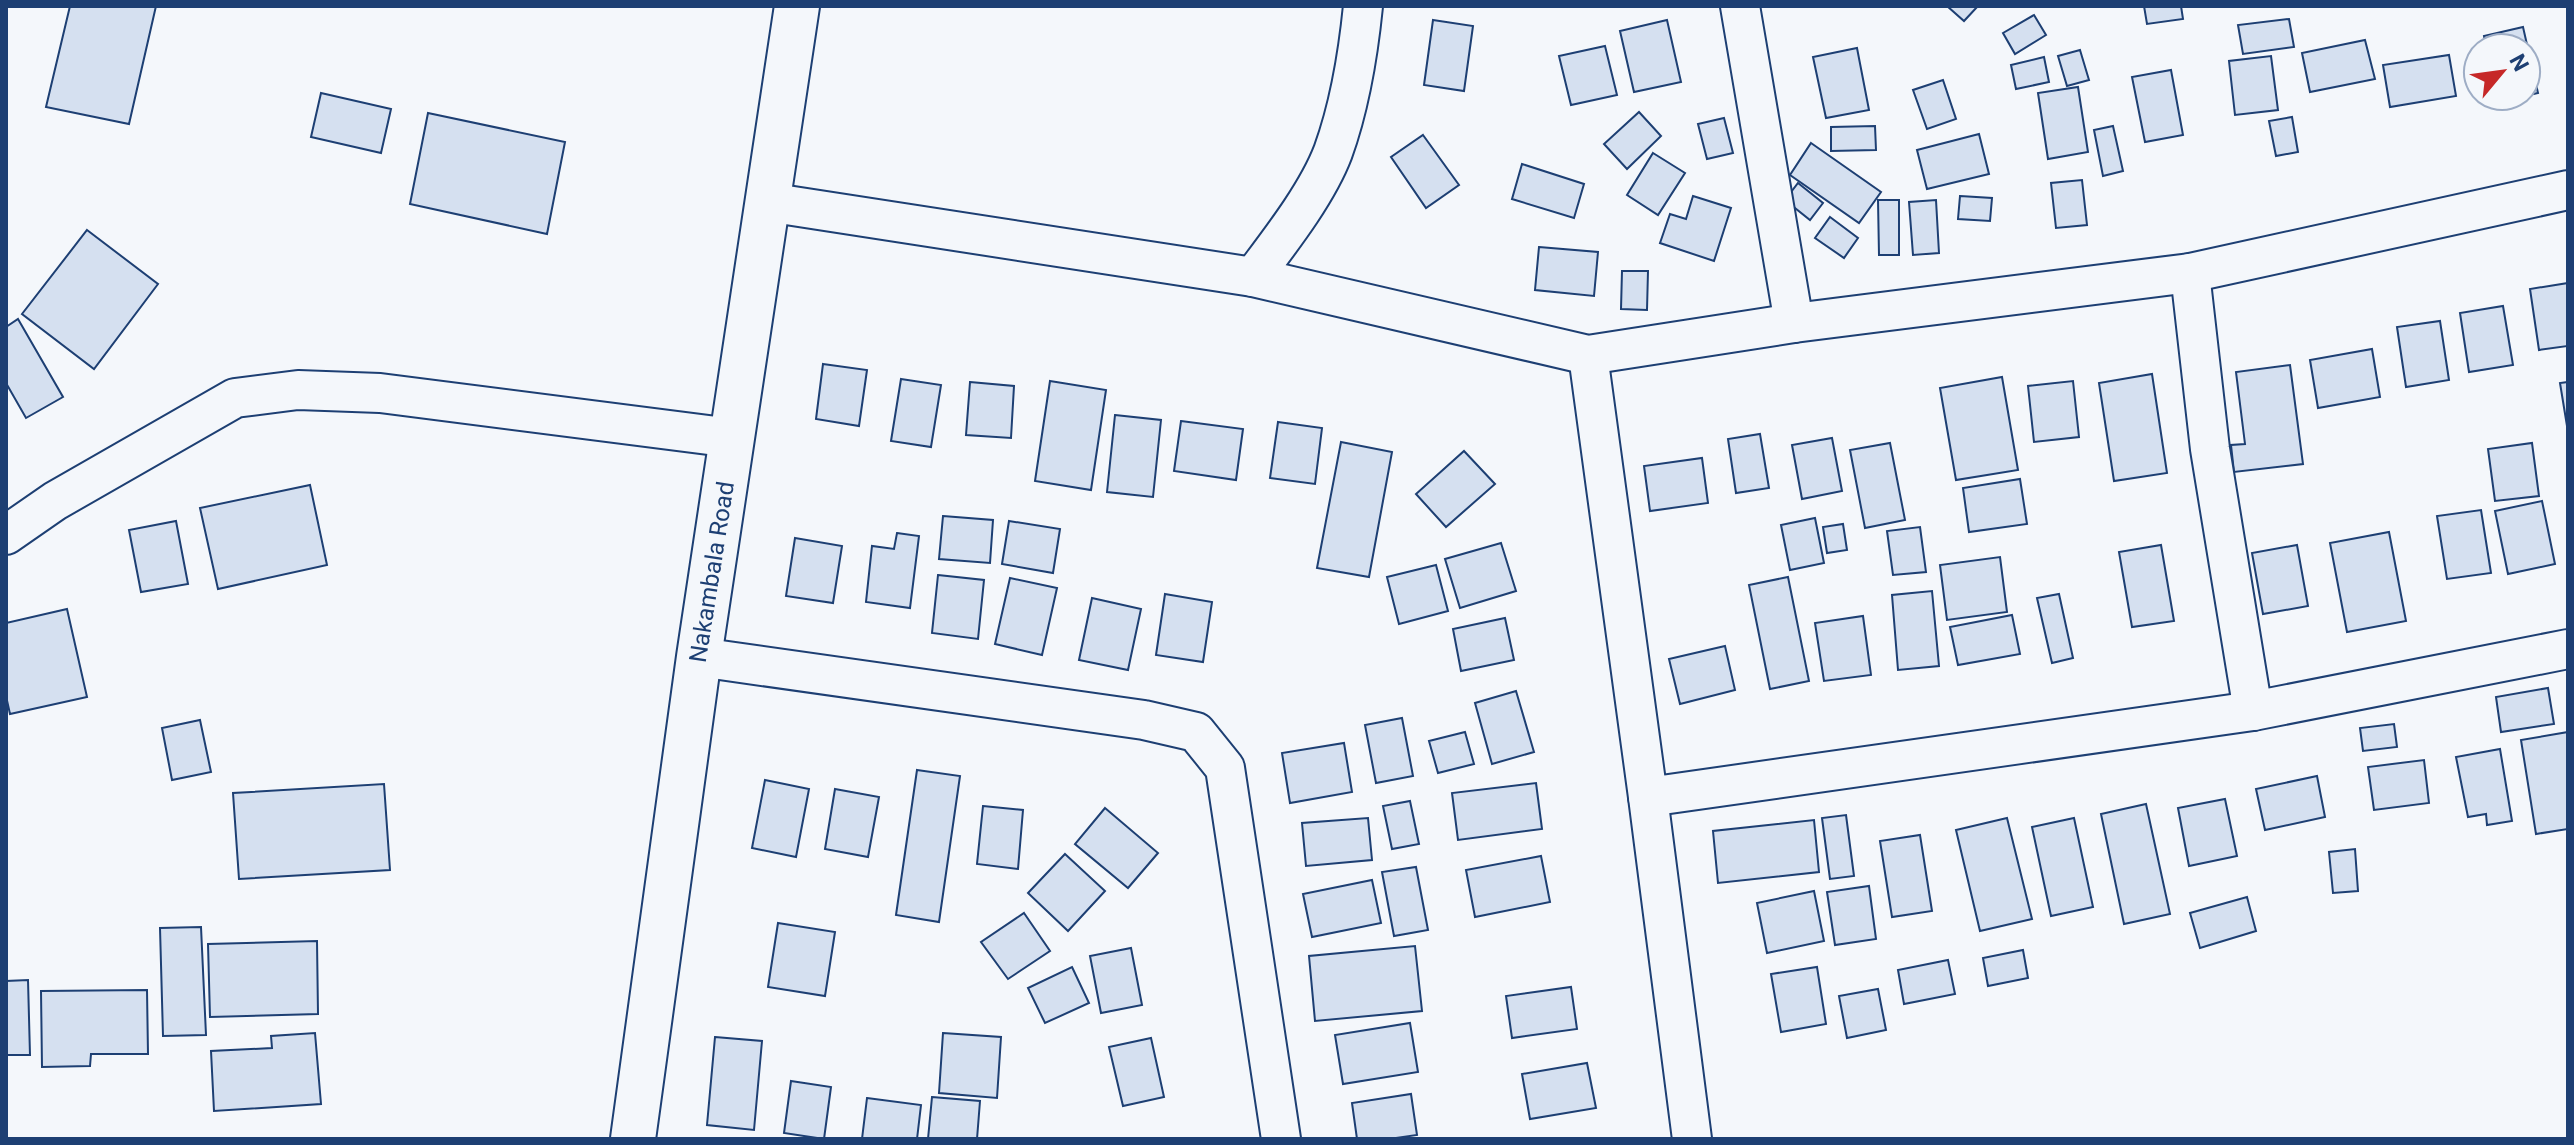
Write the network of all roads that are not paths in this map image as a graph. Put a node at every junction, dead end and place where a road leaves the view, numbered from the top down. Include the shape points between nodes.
1 (797, 6) edge
2 (1363, 6) edge
3 (1740, 6) edge
4 (2568, 190) edge
5 (767, 202) junction
6 (2190, 273) junction
7 (1253, 277) junction
8 (1794, 323) junction
9 (1588, 355) junction
10 (732, 438) junction
11 (6, 535) edge
12 (2568, 649) edge
13 (699, 657) junction
14 (2253, 711) junction
15 (1648, 797) junction
16 (633, 1139) edge
17 (1281, 1139) edge
18 (1692, 1139) edge

1 - 5 main road, Nakambala Road
2 - 7 street via 1356,70 1332,154 1293,223
3 - 8 street
4 - 6 street
5 - 7 street
5 - 10 main road, Nakambala Road
6 - 8 street
6 - 14 street via 2210,449
7 - 9 street
8 - 9 street
9 - 15 street
10 - 11 street via 380,393 298,390 235,398 55,501
10 - 13 main road, Nakambala Road
12 - 14 street
13 - 16 main road, Nakambala Road
13 - 17 street via 1144,720 1196,732 1225,768
14 - 15 street
15 - 18 street

